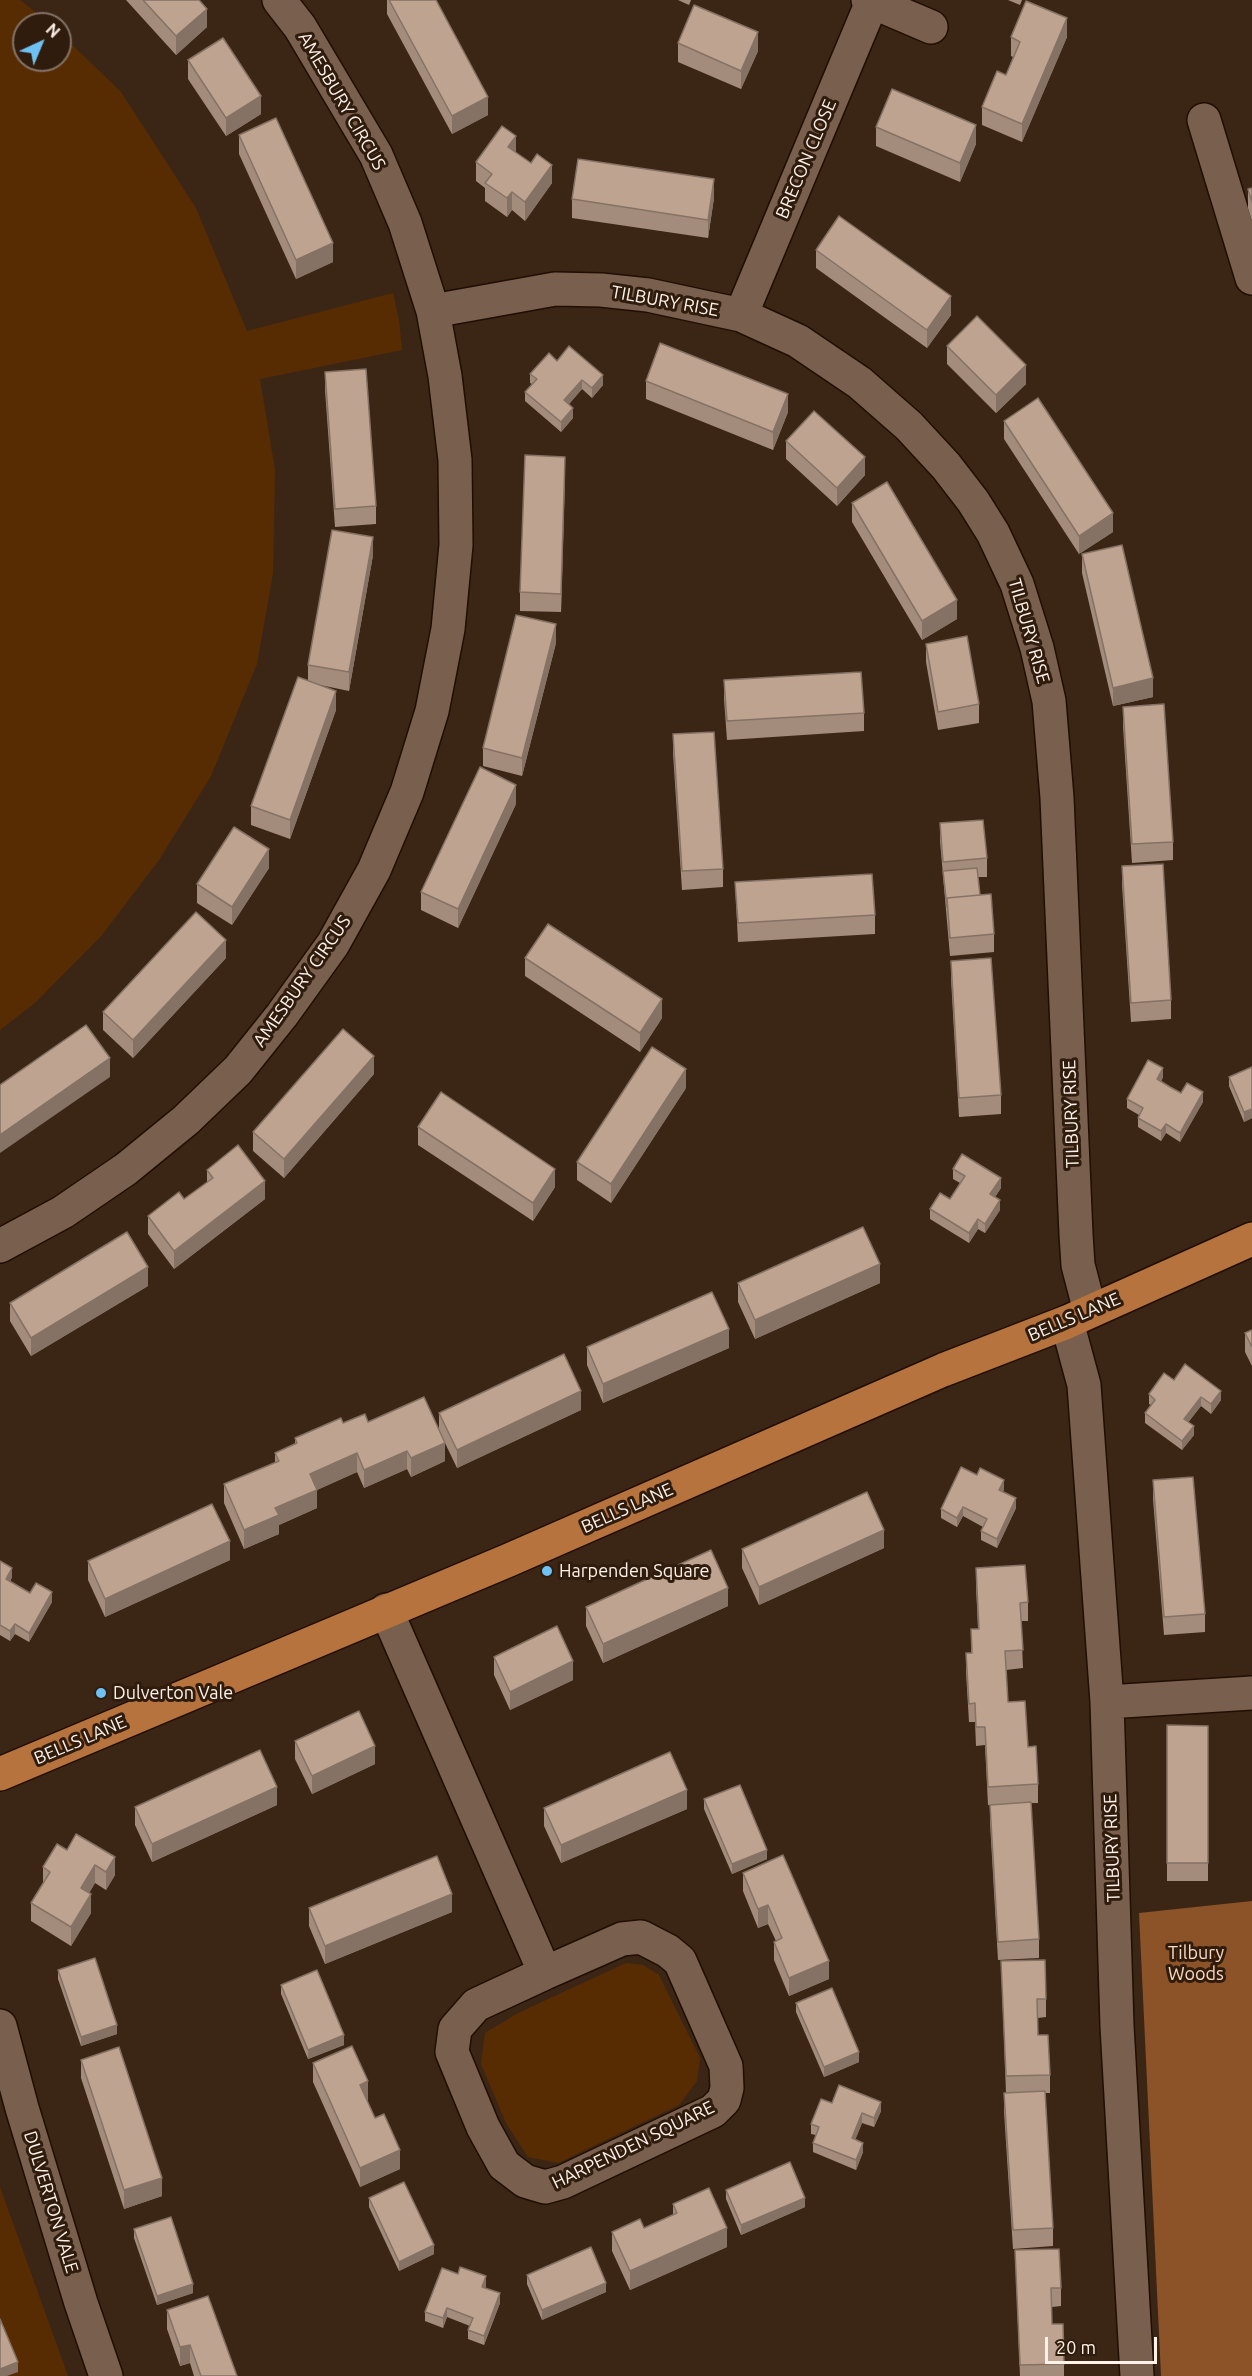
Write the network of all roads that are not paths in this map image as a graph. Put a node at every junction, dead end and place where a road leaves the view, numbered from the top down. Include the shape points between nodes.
1 (279, 0) edge
2 (870, 1) edge
3 (932, 27) dead end
4 (1204, 120) dead end
5 (1252, 278) edge
6 (433, 311) junction
7 (741, 315) junction
8 (1252, 1239) edge
9 (0, 1246) edge
10 (1079, 1316) junction
11 (386, 1610) junction
12 (1252, 1693) edge
13 (1107, 1702) junction
14 (0, 1774) edge
15 (545, 1973) junction
16 (0, 2026) edge
17 (106, 2376) edge
18 (1137, 2376) edge

1 - 6 street, AMESBURY CIRCUS via 300,27 376,155 405,223
2 - 3 street, BRECON CLOSE
2 - 7 street, BRECON CLOSE
4 - 5 street
6 - 7 street, TILBURY RISE via 555,289 648,295
6 - 9 street, AMESBURY CIRCUS via 446,376 455,460 456,545 448,629 432,711 407,792 374,870 333,944 238,1070 186,1120 126,1169 63,1212
7 - 10 street, TILBURY RISE via 798,341 834,364 909,426 973,501 1017,584 1048,701 1057,798
8 - 10 main road, BELLS LANE
10 - 11 main road, BELLS LANE via 943,1370
10 - 13 street, TILBURY RISE
11 - 14 main road, BELLS LANE
11 - 15 street
12 - 13 street
13 - 18 street, TILBURY RISE via 1117,2026
15 - 15 street, HARPENDEN SQUARE via 476,2005 455,2029 452,2052 483,2127 504,2165 525,2181 544,2187 563,2182 713,2111 724,2100 726,2066 680,1961 668,1951 641,1937 622,1939
16 - 17 street, DULVERTON VALE

